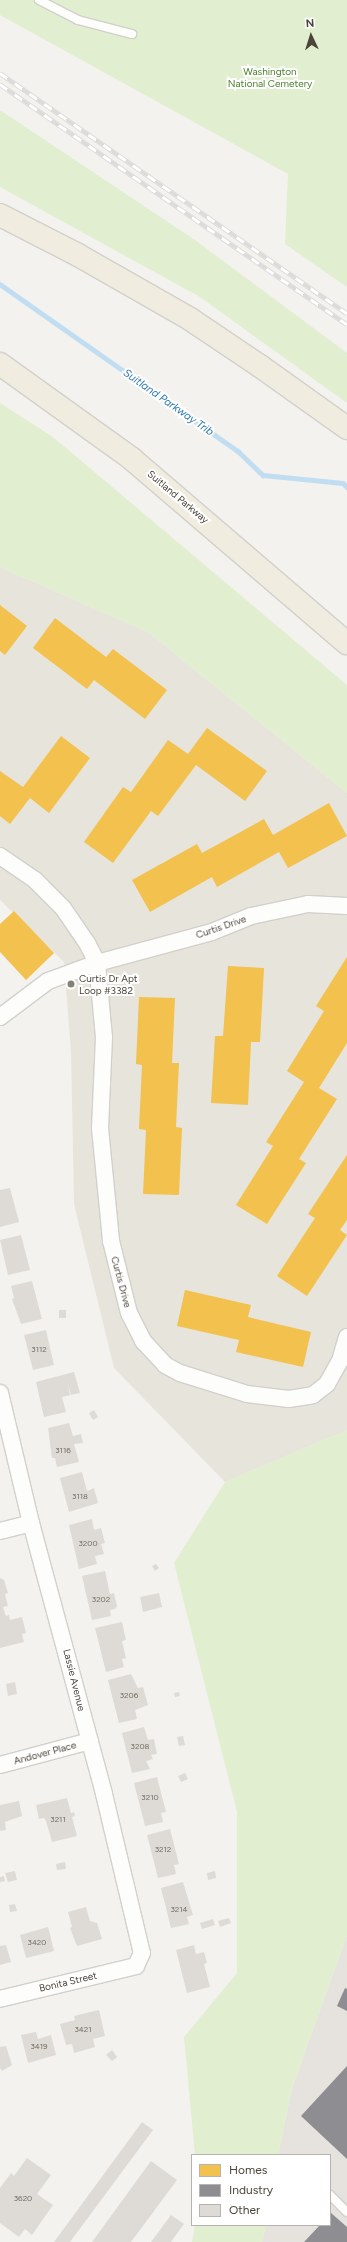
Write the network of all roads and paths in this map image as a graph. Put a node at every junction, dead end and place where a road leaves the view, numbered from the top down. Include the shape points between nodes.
1 (39, 0) edge
2 (132, 34) dead end
3 (0, 215) edge
4 (0, 364) edge
5 (347, 428) edge
6 (347, 643) edge
7 (0, 856) edge
8 (347, 906) edge
9 (97, 963) junction
10 (0, 1017) edge
11 (347, 1337) edge
12 (0, 1394) edge
13 (32, 1523) junction
14 (0, 1531) edge
15 (90, 1741) junction
16 (0, 1765) edge
17 (136, 1966) joint
18 (0, 1999) edge
19 (331, 2196) edge
20 (347, 2212) edge

1 - 2 lane via 78,20
3 - 5 highway via 78,255 190,319
4 - 6 highway, Suitland Parkway via 132,459
7 - 9 street, Curtis Drive via 35,880 63,908 87,943
8 - 9 street, Curtis Drive via 308,904 251,916 212,932
9 - 10 street, Curtis Drive via 48,981
9 - 11 street, Curtis Drive via 104,1037 100,1128 111,1241 129,1313 143,1342 165,1365 180,1373 247,1394 289,1399 313,1395 327,1384 340,1361
12 - 13 street, Lassie Avenue
13 - 14 street
13 - 15 street, Lassie Avenue
15 - 16 street, Andover Place
15 - 17 street, Lassie Avenue via 142,1953
17 - 18 street, Bonita Street
19 - 20 lane

